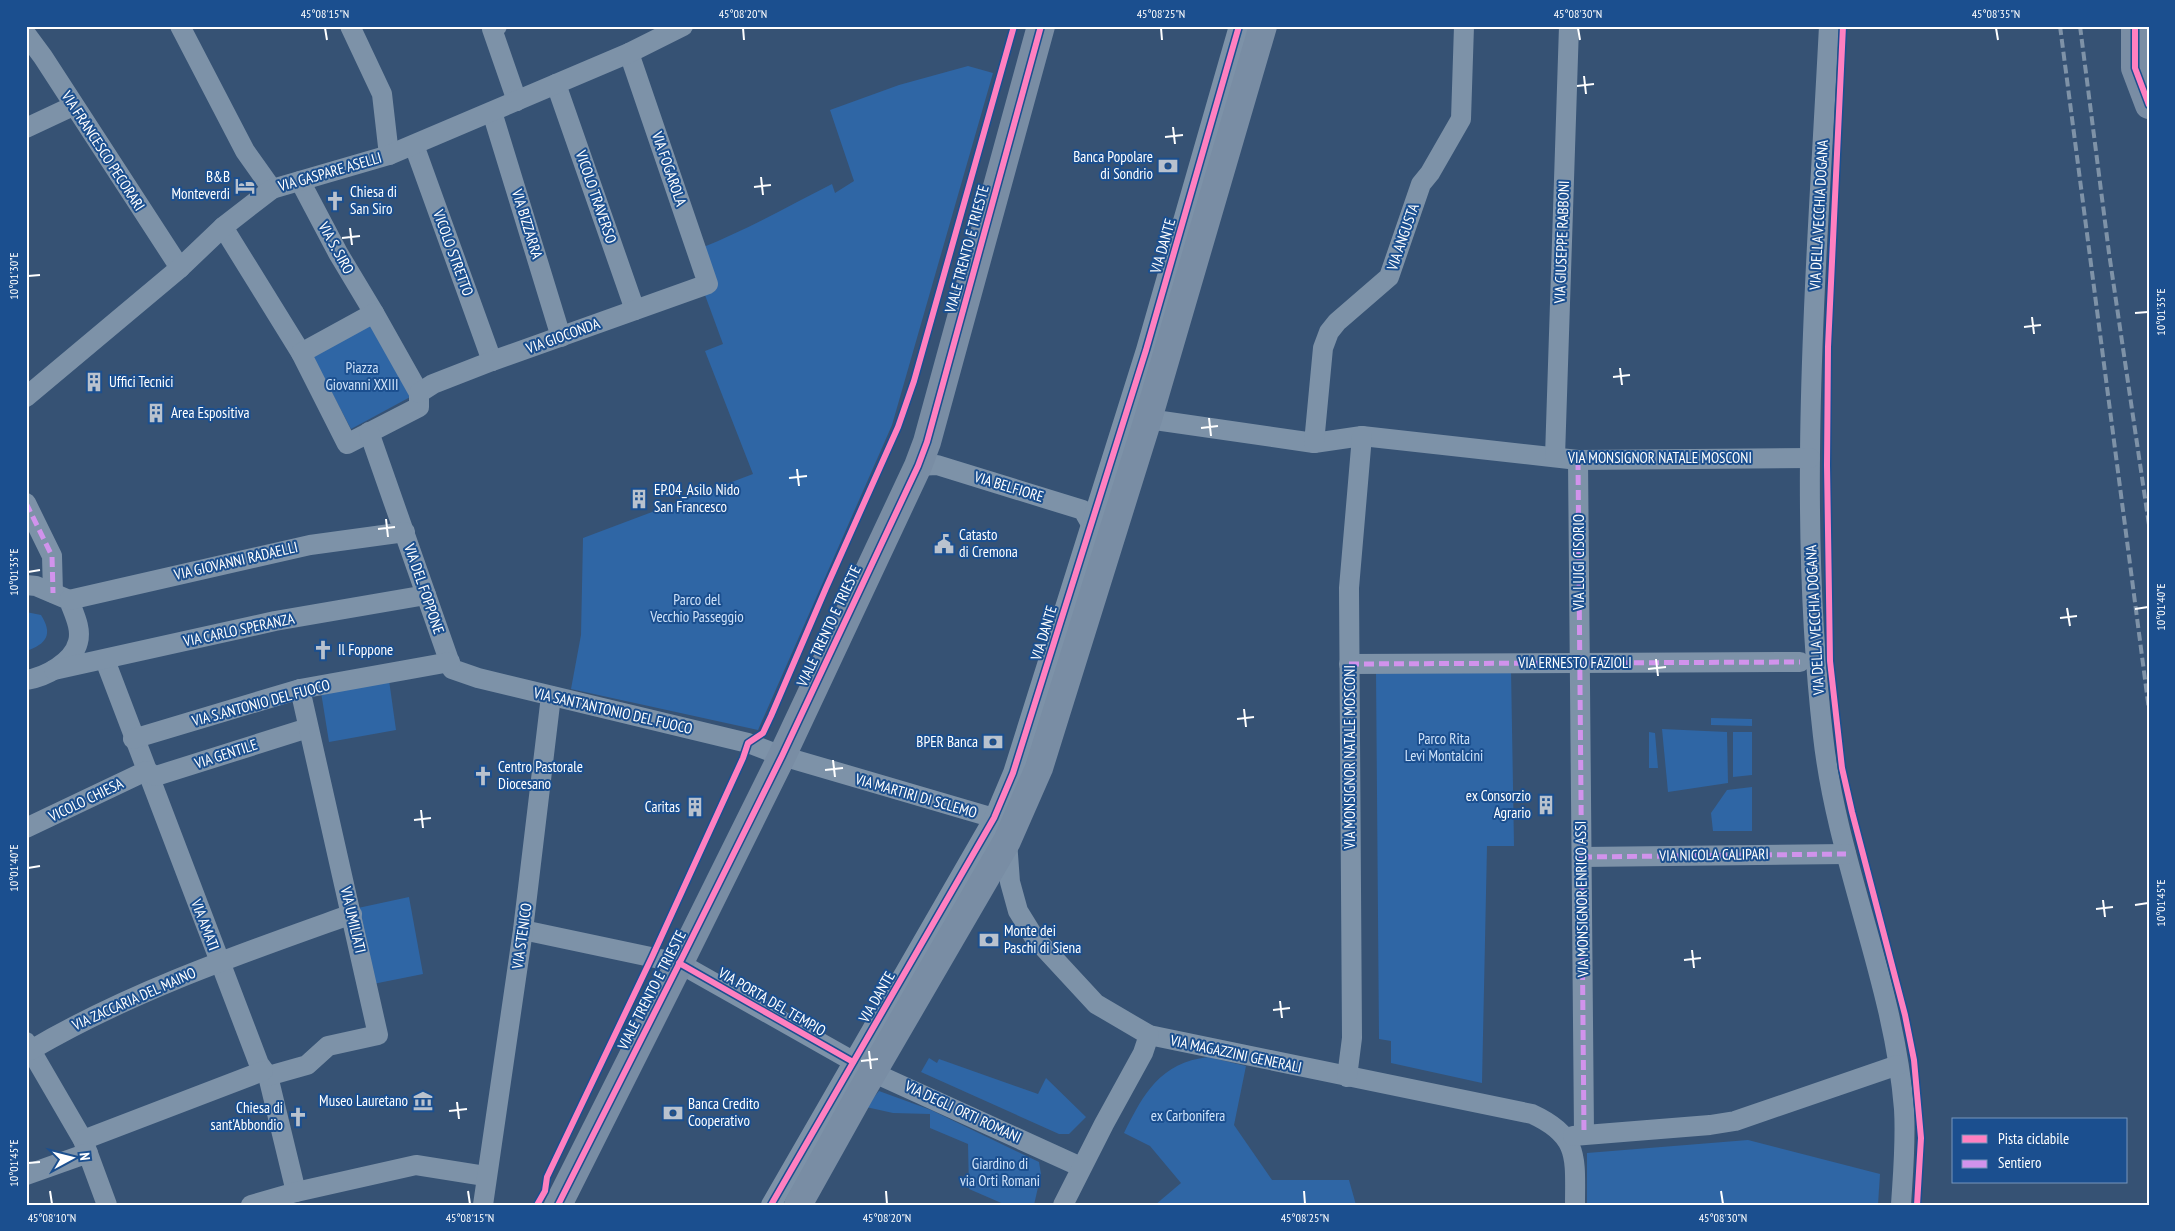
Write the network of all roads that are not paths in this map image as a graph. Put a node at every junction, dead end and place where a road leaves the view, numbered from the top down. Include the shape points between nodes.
1 (180, 26) edge
2 (350, 26) edge
3 (496, 26) edge
4 (683, 26) edge
5 (1041, 26) edge
6 (1239, 26) edge
7 (1263, 26) edge
8 (1464, 26) edge
9 (1569, 26) edge
10 (1829, 26) edge
11 (2135, 26) edge
12 (26, 34) edge
13 (629, 54) junction
14 (556, 84) junction
15 (517, 101) junction
16 (2149, 105) edge
17 (74, 106) junction
18 (492, 112) junction
19 (26, 128) edge
20 (414, 145) junction
21 (389, 155) junction
22 (300, 181) junction
23 (272, 189) junction
24 (1189, 200) junction
25 (223, 227) junction
26 (1202, 233) junction
27 (180, 268) junction
28 (708, 284) joint
29 (635, 310) junction
30 (374, 313) junction
31 (1176, 324) junction
32 (561, 337) junction
33 (1146, 350) junction
34 (301, 353) junction
35 (492, 362) junction
36 (419, 393) junction
37 (26, 397) edge
38 (1148, 418) junction
39 (369, 432) junction
40 (1362, 436) junction
41 (1314, 443) junction
42 (923, 454) junction
43 (1555, 457) junction
44 (1810, 458) junction
45 (1578, 460) junction
46 (1100, 494) junction
47 (26, 503) edge
48 (1091, 524) junction
49 (405, 532) junction
50 (1076, 573) junction
51 (26, 585) edge
52 (61, 596) junction
53 (426, 596) junction
54 (1087, 616) junction
55 (104, 660) junction
56 (450, 662) junction
57 (1800, 662) dead end
58 (1349, 664) junction
59 (1580, 664) junction
60 (54, 670) junction
61 (26, 680) edge
62 (300, 689) junction
63 (551, 696) junction
64 (308, 728) junction
65 (133, 738) junction
66 (782, 756) junction
67 (146, 771) junction
68 (26, 828) edge
69 (1000, 830) junction
70 (1846, 854) junction
71 (1582, 857) junction
72 (352, 914) junction
73 (523, 930) junction
74 (219, 961) junction
75 (679, 963) junction
76 (1149, 1035) junction
77 (29, 1046) edge
78 (1898, 1065) junction
79 (863, 1067) junction
80 (266, 1074) junction
81 (1347, 1077) junction
82 (1575, 1135) junction
83 (86, 1146) junction
84 (794, 1166) junction
85 (1081, 1167) junction
86 (26, 1175) edge
87 (485, 1176) junction
88 (296, 1192) junction
89 (107, 1205) edge
90 (251, 1205) edge
91 (483, 1205) edge
92 (558, 1205) edge
93 (772, 1205) edge
94 (797, 1205) edge
95 (1063, 1205) edge
96 (1575, 1205) edge
97 (1901, 1205) edge

1 - 23 street via 245,151
2 - 21 street via 382,94
3 - 15 street via 492,29
4 - 13 street, VIA GASPARE ASELLI
5 - 42 main road, VIALE TRENTO E TRIESTE
6 - 24 street, VIA DANTE
7 - 26 main road, VIA DANTE
8 - 41 street, VIA ANGUSTA via 1461,119 1421,184 1389,277 1329,332 1323,348
9 - 43 street, VIA GIUSEPPE RABBONI
10 - 44 street, VIA DELLA VECCHIA DOGANA
11 - 16 main road via 2135,68
12 - 17 street, VIA FRANCESCO PECORARI
13 - 14 street, VIA GASPARE ASELLI
13 - 28 street, VIA FOGAROLA
14 - 15 street, VIA GASPARE ASELLI
14 - 29 street, VICOLO TRAVERSO
15 - 18 street, VIA GASPARE ASELLI
17 - 19 street
17 - 27 street, VIA FRANCESCO PECORARI
18 - 20 street, VIA GASPARE ASELLI
18 - 32 street, VIA BIZZARRA
20 - 21 street, VIA GASPARE ASELLI
20 - 35 street, VICOLO STRETTO
21 - 22 street, VIA GASPARE ASELLI
22 - 23 street, VIA GASPARE ASELLI
22 - 30 street, VIA S. SIRO
23 - 25 street, VIA GASPARE ASELLI
24 - 26 street, VIA DANTE
24 - 33 street, VIA DANTE
25 - 27 street, VIA GASPARE ASELLI
25 - 34 street
26 - 31 main road, VIA DANTE
27 - 37 street, VIA GASPARE ASELLI
28 - 29 street, VIA GIOCONDA
29 - 32 street, VIA GIOCONDA
30 - 34 street
30 - 36 street
31 - 33 street
31 - 38 main road, VIA DANTE
32 - 35 street, VIA GIOCONDA
33 - 46 street, VIA DANTE
34 - 39 street via 347,444
35 - 36 street, VIA GIOCONDA via 433,384
36 - 39 street via 419,406
38 - 41 street
38 - 54 main road, VIA DANTE
39 - 49 street, VIA DEL FOPPONE
40 - 41 street, VIA MONSIGNOR NATALE MOSCONI
40 - 43 street, VIA MONSIGNOR NATALE MOSCONI
40 - 58 street, VIA MONSIGNOR NATALE MOSCONI via 1349,588
42 - 46 street, VIA BELFIORE via 938,452 1088,500
42 - 48 street, VIA BELFIORE via 937,465 1083,510
42 - 66 main road, VIALE TRENTO E TRIESTE
43 - 45 street, VIA MONSIGNOR NATALE MOSCONI
44 - 45 street, VIA MONSIGNOR NATALE MOSCONI
44 - 70 street, VIA DELLA VECCHIA DOGANA via 1816,680 1832,792
45 - 59 street, VIA LUIGI CISORIO
46 - 48 street, VIA DANTE
47 - 52 street via 52,556
48 - 50 street, VIA DANTE
49 - 52 street, VIA GIOVANNI RADAELLI via 310,545
49 - 53 street, VIA DEL FOPPONE
50 - 54 street
50 - 69 street, VIA DANTE via 1013,773
51 - 52 street
52 - 60 street via 78,624 79,641 72,656
53 - 55 street, VIA CARLO SPERANZA via 275,621
53 - 56 street, VIA DEL FOPPONE
54 - 69 main road, VIA DANTE via 1039,768
55 - 60 street, VIA CARLO SPERANZA
55 - 65 street, VIA AMATI
56 - 62 street, VIA S.ANTONIO DEL FUOCO
56 - 63 street, VIA SANT'ANTONIO DEL FUOCO via 452,669 478,678
57 - 59 street, VIA ERNESTO FAZIOLI
58 - 59 street, VIA ERNESTO FAZIOLI
58 - 81 street, VIA MONSIGNOR NATALE MOSCONI via 1352,1038
59 - 71 street, VIA MONSIGNOR ENRICO ASSI
60 - 61 street
62 - 64 street, VIA UMILIATI
62 - 65 street, VIA S.ANTONIO DEL FUOCO
63 - 66 street, VIA SANT'ANTONIO DEL FUOCO via 748,743
63 - 73 street, VIA STENICO
64 - 67 street, VIA GENTILE via 156,776
64 - 72 street, VIA UMILIATI
65 - 67 street, VIA AMATI
66 - 69 street, VIA MARTIRI DI SCLEMO
66 - 75 main road, VIALE TRENTO E TRIESTE
67 - 68 street, VICOLO CHIESA
67 - 74 street, VIA AMATI
69 - 76 street, VIA MAGAZZINI GENERALI via 1018,911 1034,937 1096,1004
69 - 79 main road, VIA DANTE
70 - 71 street, VIA NICOLA CALIPARI
70 - 78 street, VIA DELLA VECCHIA DOGANA via 1890,1021
71 - 82 street, VIA MONSIGNOR ENRICO ASSI
72 - 74 street, VIA ZACCARIA DEL MAINO
72 - 80 street, VIA UMILIATI via 378,1035 328,1046 307,1065
73 - 75 street, VIA PORTA DEL TEMPIO
73 - 87 street, VIA STENICO
74 - 77 street, VIA ZACCARIA DEL MAINO
74 - 80 street, VIA AMATI
75 - 79 street, VIA PORTA DEL TEMPIO
75 - 92 main road, VIALE TRENTO E TRIESTE
76 - 81 street, VIA MAGAZZINI GENERALI
76 - 85 street via 1143,1053
77 - 83 street
78 - 82 street via 1735,1121
78 - 97 street, VIA DELLA VECCHIA DOGANA via 1905,1151
79 - 84 street, VIA DANTE
79 - 85 street, VIA DEGLI ORTI ROMANI
79 - 94 main road, VIA DANTE
80 - 83 street
80 - 88 street, VIA AMATI
81 - 82 street, VIA MAGAZZINI GENERALI via 1532,1114
82 - 96 street
83 - 86 street
83 - 89 street
84 - 93 street, VIA DANTE
84 - 94 street, VIA DANTE
85 - 95 street
87 - 88 street via 416,1165
87 - 91 street
88 - 90 street

